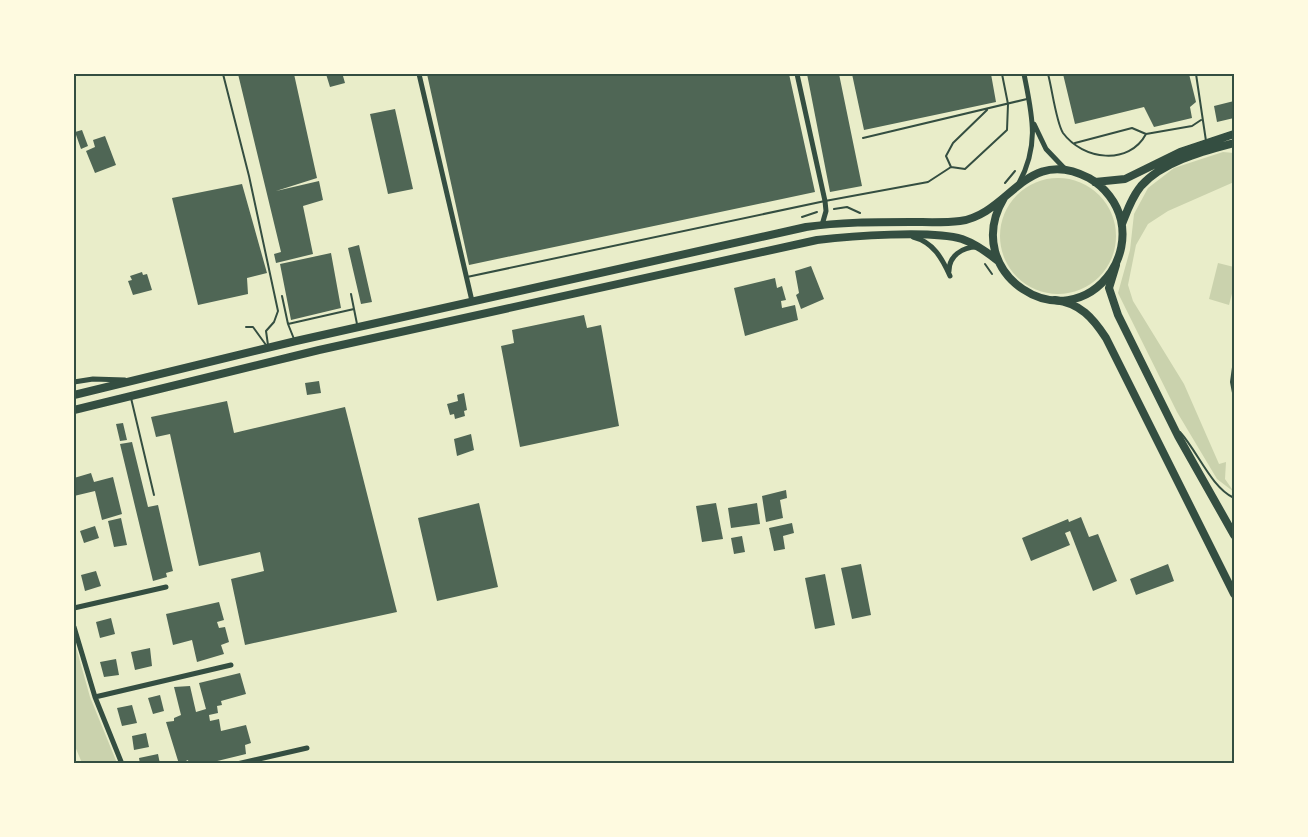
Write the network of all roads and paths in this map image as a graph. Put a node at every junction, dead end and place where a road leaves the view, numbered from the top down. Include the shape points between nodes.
1 (223, 74) edge
2 (419, 74) edge
3 (797, 74) edge
4 (1002, 74) edge
5 (1024, 74) edge
6 (1048, 74) edge
7 (1196, 74) edge
8 (1029, 99) junction
9 (1008, 104) junction
10 (987, 110) junction
11 (1201, 120) junction
12 (1033, 123) junction
13 (1146, 134) junction
14 (1234, 134) edge
15 (863, 138) dead end
16 (1207, 142) junction
17 (1075, 143) junction
18 (1233, 144) edge
19 (951, 167) junction
20 (1066, 171) junction
21 (1095, 182) junction
22 (1019, 183) junction
23 (1004, 198) junction
24 (825, 201) junction
25 (1122, 224) junction
26 (822, 225) junction
27 (905, 236) junction
28 (979, 248) junction
29 (998, 261) junction
30 (1116, 264) junction
31 (992, 274) dead end
32 (467, 277) junction
33 (351, 294) dead end
34 (282, 296) dead end
35 (1056, 300) junction
36 (472, 301) junction
37 (354, 309) junction
38 (288, 324) junction
39 (246, 327) dead end
40 (357, 327) junction
41 (296, 341) junction
42 (267, 348) junction
43 (1234, 360) edge
44 (145, 378) junction
45 (74, 382) edge
46 (74, 395) edge
47 (131, 396) junction
48 (1234, 398) edge
49 (74, 410) edge
50 (1170, 420) junction
51 (154, 495) dead end
52 (1234, 498) edge
53 (1234, 535) edge
54 (166, 587) dead end
55 (1234, 594) edge
56 (74, 608) edge
57 (74, 627) edge
58 (231, 665) dead end
59 (95, 697) junction
60 (307, 748) dead end
61 (122, 764) edge
62 (237, 764) edge

1 - 42 lane via 278,311 266,331
2 - 32 street
3 - 24 street
4 - 9 lane
5 - 8 street
6 - 17 lane via 1063,132
7 - 11 lane via 1203,108
8 - 9 lane
8 - 12 street
9 - 10 lane
9 - 19 lane via 1006,130 965,168
10 - 15 lane
10 - 19 lane via 952,143 946,156
11 - 13 lane via 1192,126
11 - 16 lane
12 - 20 street via 1046,149
12 - 22 street via 1032,153
13 - 17 lane via 1132,128
13 - 17 lane via 1129,153 1114,156 1099,156
14 - 16 main road
16 - 21 main road via 1125,179
18 - 25 main road via 1184,160 1147,180 1133,198
19 - 24 lane via 928,182
20 - 21 main road
20 - 22 main road via 1037,173
21 - 25 main road via 1113,200
22 - 23 main road
23 - 26 main road via 982,214 962,221
23 - 29 main road via 993,225
24 - 26 street
24 - 32 lane
25 - 30 main road
26 - 36 main road
27 - 28 main road via 958,238
27 - 28 street via 918,238 933,248 950,276 953,258 965,249
27 - 47 main road via 844,237 799,243
28 - 29 main road
28 - 31 path via 974,256
29 - 35 main road via 1009,279 1023,291
30 - 35 main road via 1089,292
30 - 50 main road via 1109,284 1112,301
32 - 36 street
33 - 37 lane
34 - 38 lane
35 - 55 main road via 1082,310 1109,343
36 - 40 main road
37 - 38 lane
37 - 40 lane
38 - 41 lane
39 - 42 lane via 253,327
40 - 41 main road
41 - 42 main road
42 - 44 main road
43 - 48 lane
44 - 45 street
44 - 46 main road
47 - 49 main road
47 - 51 lane
50 - 52 lane via 1218,485
50 - 53 main road
54 - 56 street
57 - 59 street
58 - 59 street
59 - 61 street
60 - 62 street

